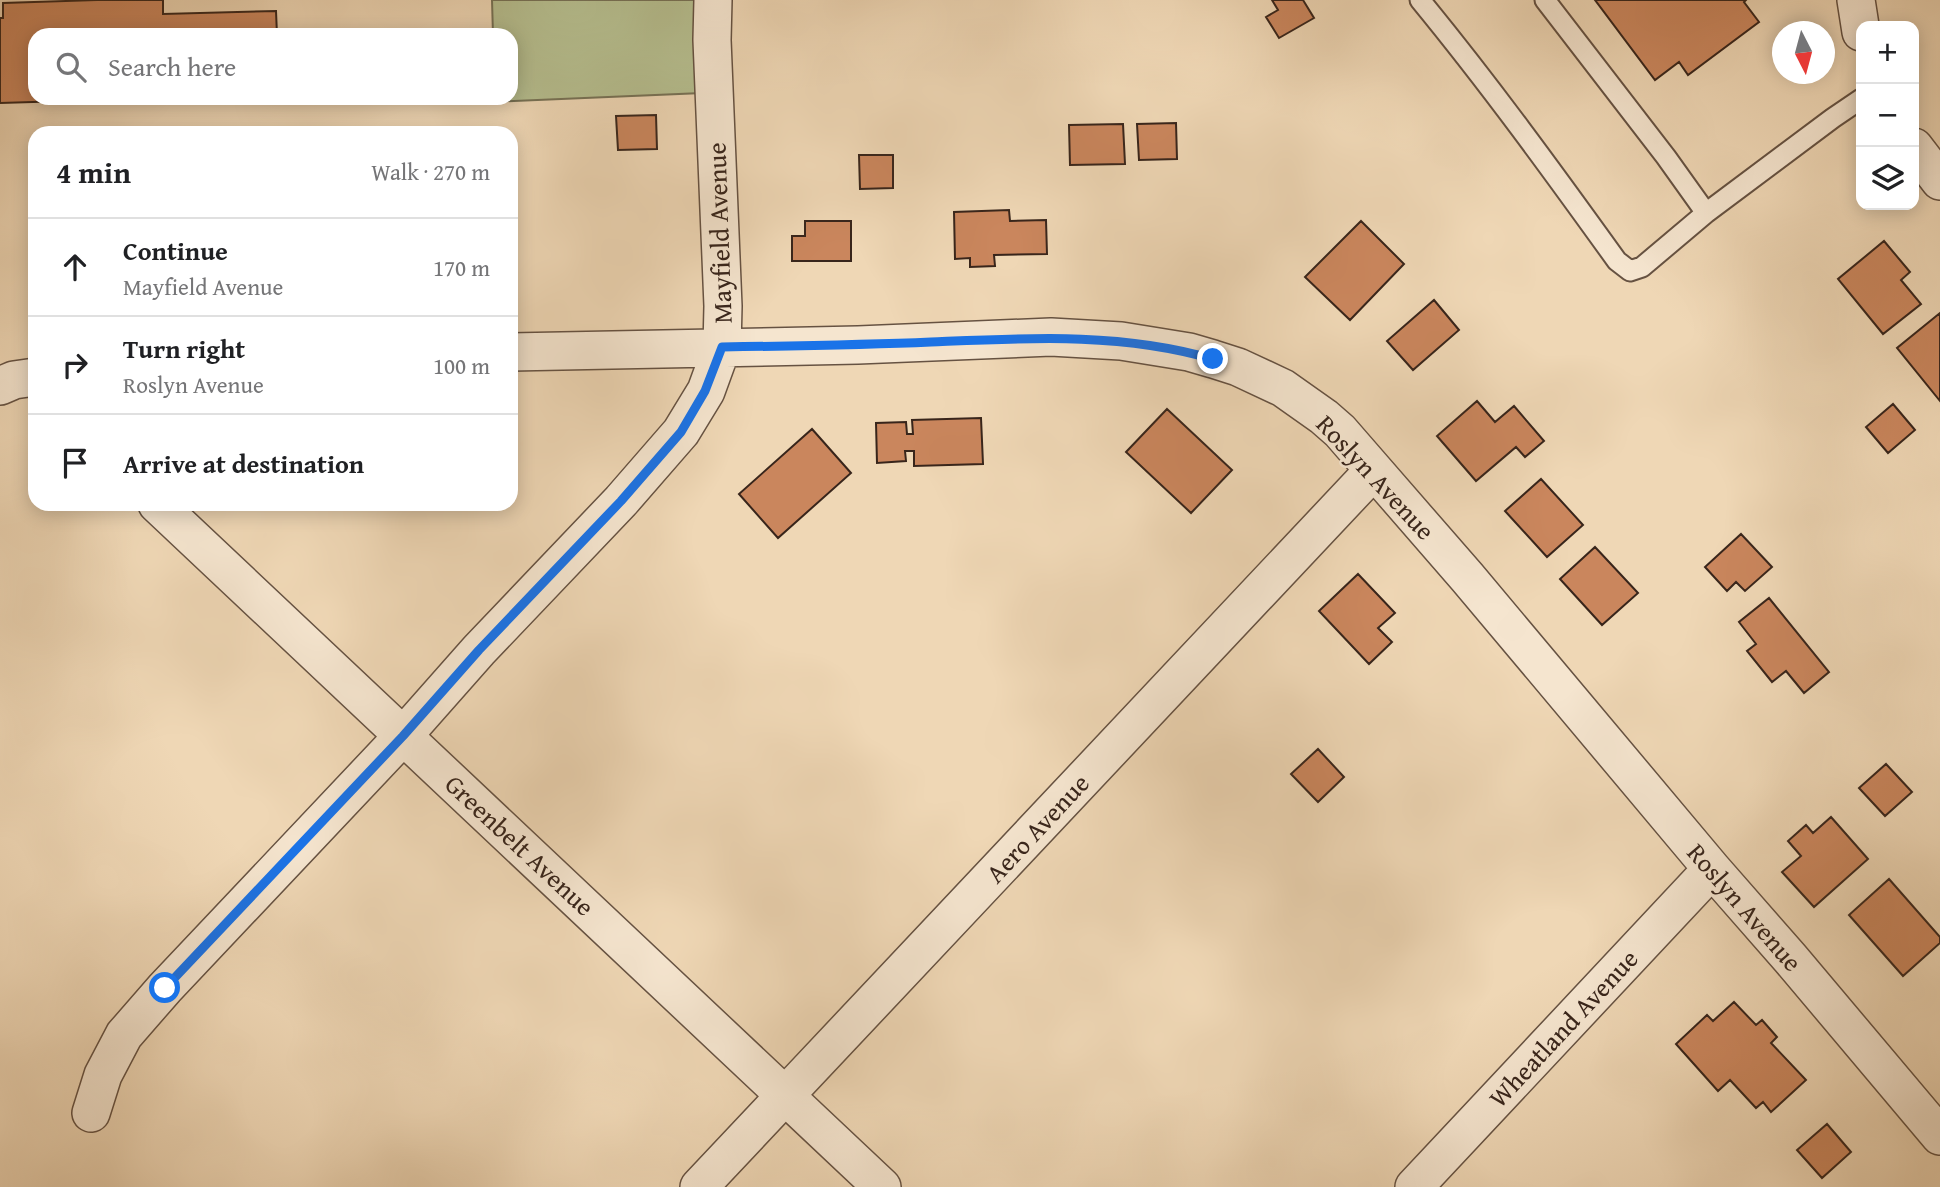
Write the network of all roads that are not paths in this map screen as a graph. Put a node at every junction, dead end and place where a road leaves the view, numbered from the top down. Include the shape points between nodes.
1 (713, 0) edge
2 (1420, 0) edge
3 (1545, 0) edge
4 (1856, 0) edge
5 (1859, 21) edge
6 (1856, 102) edge
7 (1919, 154) edge
8 (1940, 181) edge
9 (1706, 213) junction
10 (722, 347) junction
11 (518, 352) edge
12 (28, 378) edge
13 (0, 386) edge
14 (1374, 470) junction
15 (164, 511) edge
16 (403, 736) junction
17 (1712, 869) junction
18 (785, 1096) junction
19 (91, 1113) dead end
20 (1940, 1136) edge
21 (699, 1187) edge
22 (882, 1187) edge
23 (1414, 1187) edge

1 - 10 street, Mayfield Avenue
2 - 9 lane via 1617,261 1630,271 1642,267
3 - 9 lane
4 - 5 street
6 - 9 lane
7 - 8 street
10 - 11 street, Roslyn Avenue
10 - 14 street, Roslyn Avenue via 1051,337 1121,341 1189,352 1238,367 1283,388 1340,431
10 - 16 street, Mayfield Avenue via 705,391 681,432
12 - 13 street
14 - 17 street, Roslyn Avenue
14 - 18 street, Aero Avenue
15 - 16 street, Greenbelt Avenue
16 - 18 street, Greenbelt Avenue
16 - 19 street, Mayfield Avenue via 124,1035 103,1075
17 - 20 street, Roslyn Avenue
17 - 23 street, Wheatland Avenue
18 - 21 street, Aero Avenue
18 - 22 street, Greenbelt Avenue

